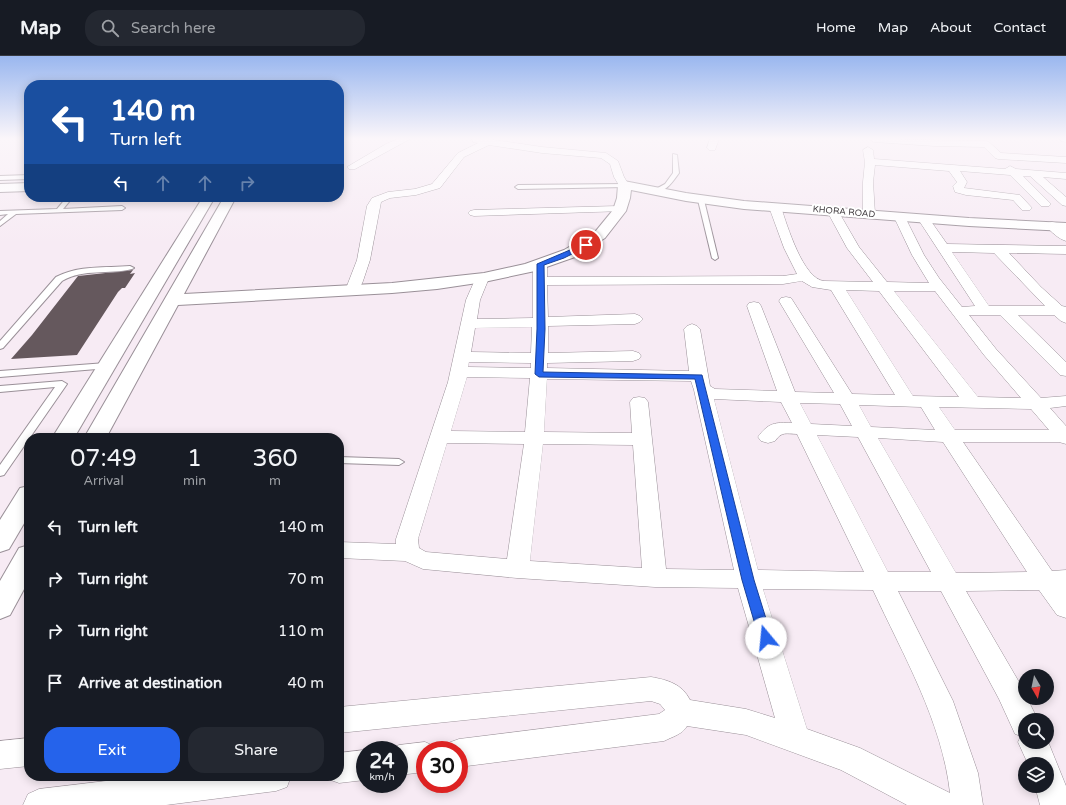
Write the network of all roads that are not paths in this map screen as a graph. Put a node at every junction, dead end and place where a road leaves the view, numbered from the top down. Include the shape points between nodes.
1 (446, 174) edge
2 (618, 174) edge
3 (676, 174) edge
4 (869, 174) edge
5 (957, 174) edge
6 (982, 174) edge
7 (1016, 174) edge
8 (1033, 174) joint
9 (1066, 176) edge
10 (0, 178) edge
11 (24, 179) edge
12 (24, 180) edge
13 (624, 185) junction
14 (518, 187) dead end
15 (0, 188) edge
16 (656, 191) junction
17 (24, 194) edge
18 (0, 195) edge
19 (1004, 195) junction
20 (701, 200) junction
21 (65, 202) edge
22 (206, 202) edge
23 (227, 202) edge
24 (1066, 203) edge
25 (524, 204) dead end
26 (1045, 204) dead end
27 (621, 205) junction
28 (775, 207) junction
29 (122, 208) dead end
30 (1026, 208) dead end
31 (58, 210) junction
32 (833, 211) junction
33 (14, 212) junction
34 (0, 213) edge
35 (474, 213) dead end
36 (869, 214) junction
37 (900, 217) junction
38 (924, 218) junction
39 (0, 224) edge
40 (1052, 226) junction
41 (1066, 227) edge
42 (1066, 237) edge
43 (944, 248) junction
44 (999, 250) junction
45 (1063, 255) edge
46 (715, 258) dead end
47 (130, 268) dead end
48 (540, 272) junction
49 (805, 277) junction
50 (482, 278) junction
51 (836, 286) junction
52 (884, 286) junction
53 (939, 287) junction
54 (352, 291) junction
55 (172, 300) junction
56 (786, 302) dead end
57 (754, 306) dead end
58 (980, 310) junction
59 (958, 311) junction
60 (1006, 312) junction
61 (1064, 314) edge
62 (635, 319) dead end
63 (541, 321) junction
64 (468, 324) junction
65 (692, 329) dead end
66 (0, 346) edge
67 (633, 356) dead end
68 (461, 364) junction
69 (106, 366) junction
70 (539, 366) junction
71 (1066, 371) edge
72 (0, 374) edge
73 (701, 383) junction
74 (0, 389) edge
75 (788, 397) junction
76 (847, 400) junction
77 (917, 401) junction
78 (1066, 401) edge
79 (639, 402) dead end
80 (972, 402) junction
81 (1036, 404) junction
82 (804, 429) junction
83 (865, 431) junction
84 (28, 433) edge
85 (66, 433) edge
86 (98, 433) edge
87 (949, 436) junction
88 (439, 437) junction
89 (768, 437) dead end
90 (1066, 437) edge
91 (534, 438) junction
92 (24, 439) edge
93 (642, 439) junction
94 (344, 460) edge
95 (399, 462) dead end
96 (0, 473) edge
97 (24, 502) edge
98 (0, 542) edge
99 (344, 550) edge
100 (408, 553) junction
101 (24, 564) edge
102 (517, 569) junction
103 (655, 578) junction
104 (748, 580) junction
105 (1056, 580) edge
106 (881, 582) junction
107 (948, 582) junction
108 (0, 607) edge
109 (1066, 608) edge
110 (680, 712) junction
111 (1020, 713) edge
112 (344, 720) edge
113 (796, 740) junction
114 (468, 752) edge
115 (24, 753) edge
116 (0, 755) edge
117 (356, 766) edge
118 (344, 767) edge
119 (238, 781) edge
120 (170, 790) edge
121 (1052, 793) edge
122 (39, 805) edge
123 (940, 805) edge
124 (967, 805) edge
125 (1056, 805) edge

1 - 54 street via 436,186 416,192 388,195 376,200 364,259
2 - 13 street
3 - 16 lane via 667,185
4 - 36 street
5 - 19 street via 962,180 958,186 959,190
6 - 19 street
7 - 26 street
8 - 9 street
8 - 24 street
10 - 11 lane
12 - 15 street
13 - 14 lane
13 - 16 street, KHORA ROAD
13 - 27 street
16 - 20 street, KHORA ROAD
17 - 18 street
19 - 30 street via 1019,198
20 - 28 street, KHORA ROAD
20 - 46 lane
21 - 31 lane
22 - 69 street
23 - 55 street
25 - 27 street
27 - 35 street
27 - 48 street via 615,220 603,234
28 - 32 street, KHORA ROAD
28 - 49 street
29 - 31 lane
31 - 33 lane
32 - 36 street, KHORA ROAD
32 - 52 street via 852,248
33 - 34 lane
33 - 39 lane
36 - 37 street, KHORA ROAD
37 - 38 street, KHORA ROAD
37 - 53 street via 918,255
38 - 40 street, KHORA ROAD
38 - 43 street
40 - 41 street, KHORA ROAD
40 - 42 street
43 - 44 street
43 - 58 street via 982,306
44 - 45 street via 1048,250
44 - 61 street via 1036,290
47 - 66 lane via 74,272 65,275
48 - 49 street via 783,280
48 - 50 street
48 - 63 street
49 - 51 street via 811,282
50 - 54 street
50 - 64 street via 473,300
51 - 52 street
51 - 77 street
52 - 53 street
52 - 80 street
53 - 59 street
54 - 55 street
55 - 86 street
56 - 76 street
57 - 75 street
58 - 59 street
58 - 60 street
59 - 81 street
60 - 61 street
60 - 71 street
62 - 63 street
63 - 64 street
63 - 70 street
64 - 68 street
65 - 73 street
67 - 70 street
68 - 70 street
68 - 88 street
69 - 72 lane
69 - 85 street
70 - 73 street
70 - 91 street
73 - 75 street via 712,394
73 - 104 street
74 - 84 lane via 62,384
75 - 76 street
75 - 82 street
76 - 77 street
76 - 83 street
77 - 80 street
77 - 87 street
78 - 81 street
79 - 93 street
80 - 81 street
81 - 90 street
82 - 83 street
82 - 89 street via 781,428 772,431
82 - 106 street
83 - 87 street
83 - 107 street
87 - 90 street
87 - 105 street
88 - 91 street
88 - 100 street via 407,539
91 - 93 street
91 - 102 street
92 - 96 lane
93 - 103 street
94 - 95 lane
97 - 98 street
99 - 100 street
100 - 102 street via 423,560
101 - 108 street
102 - 103 street
103 - 104 street
104 - 106 street
104 - 113 street
105 - 107 street
105 - 109 street
106 - 107 street
106 - 124 street via 938,701 963,773
107 - 111 street
110 - 112 street via 678,702 667,692 651,689
110 - 113 street via 746,722
110 - 114 street via 676,720 664,727
113 - 123 street via 848,758
115 - 116 street
117 - 118 street
119 - 120 street
120 - 122 street
121 - 125 street

